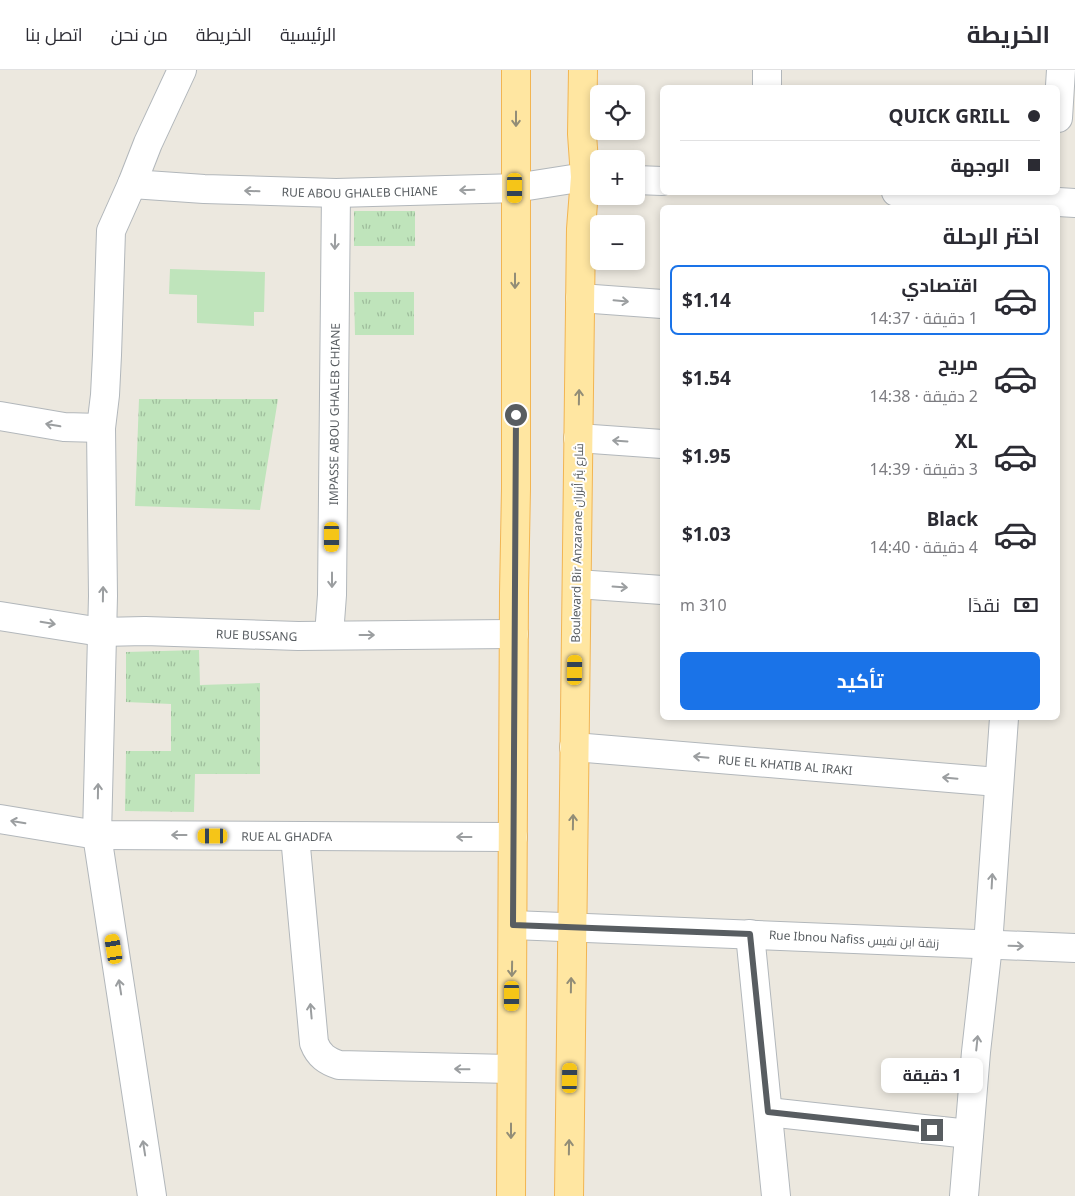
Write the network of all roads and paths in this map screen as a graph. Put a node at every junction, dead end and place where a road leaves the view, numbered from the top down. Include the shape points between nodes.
1 (182, 70) edge
2 (516, 70) edge
3 (583, 70) edge
4 (768, 70) edge
5 (1061, 70) edge
6 (767, 85) edge
7 (1060, 86) edge
8 (590, 169) edge
9 (590, 178) edge
10 (645, 180) edge
11 (660, 181) edge
12 (132, 184) junction
13 (590, 187) edge
14 (515, 188) junction
15 (336, 194) junction
16 (950, 195) edge
17 (1057, 201) edge
18 (580, 298) junction
19 (660, 304) edge
20 (0, 416) edge
21 (101, 428) junction
22 (578, 438) junction
23 (660, 444) edge
24 (577, 584) junction
25 (660, 590) edge
26 (0, 616) edge
27 (101, 632) junction
28 (514, 634) junction
29 (329, 635) junction
30 (1004, 720) edge
31 (574, 747) junction
32 (998, 782) junction
33 (0, 819) edge
34 (97, 835) junction
35 (295, 836) junction
36 (513, 837) junction
37 (513, 925) junction
38 (572, 928) junction
39 (750, 934) junction
40 (988, 944) junction
41 (1075, 948) edge
42 (511, 1069) junction
43 (768, 1112) junction
44 (969, 1134) junction
45 (152, 1196) edge
46 (511, 1196) edge
47 (568, 1196) edge
48 (776, 1196) edge
49 (964, 1196) edge

1 - 12 street
2 -> 14 main road
3 - 8 main road, Boulevard Bir Anzarane شارع بئر أنزران via 582,134
4 - 6 street
5 - 7 street
9 - 14 street, RUE ABOU GHALEB CHIANE
10 - 11 street
15 -> 12 street, RUE ABOU GHALEB CHIANE
12 - 21 street via 111,230 108,355
13 - 18 main road, Boulevard Bir Anzarane شارع بئر أنزران via 581,229
14 -> 15 street, RUE ABOU GHALEB CHIANE
14 -> 28 main road
15 -> 29 street, IMPASSE ABOU GHALEB CHIANE
16 - 17 street
18 -> 19 street
22 -> 18 main road, Boulevard Bir Anzarane شارع بئر أنزران
21 -> 20 street via 64,428
27 -> 21 street
23 -> 22 street
22 - 24 main road, Boulevard Bir Anzarane شارع بئر أنزران
24 -> 25 street
24 - 31 main road, Boulevard Bir Anzarane شارع بئر أنزران
26 -> 27 street, RUE BUSSANG
27 - 29 street, RUE BUSSANG via 145,630 244,636
34 -> 27 street
29 -> 28 street, RUE BUSSANG
28 - 36 main road
30 - 32 street
32 -> 31 street, RUE EL KHATIB AL IRAKI
38 -> 31 main road, Boulevard Bir Anzarane شارع بئر أنزران
40 -> 32 street
34 -> 33 street, RUE AL GHADFA
35 -> 34 street, RUE AL GHADFA
45 -> 34 street
36 -> 35 street, RUE AL GHADFA
42 -> 35 street via 339,1065 322,1057 314,1043
36 - 37 main road
37 - 38 street, Rue Ibnou Nafiss زنقة ابن نفيس
37 -> 42 main road
38 - 39 street, Rue Ibnou Nafiss زنقة ابن نفيس
47 -> 38 main road, Boulevard Bir Anzarane شارع بئر أنزران
39 - 40 street, Rue Ibnou Nafiss زنقة ابن نفيس
39 - 43 street
40 -> 41 street, Rue Ibnou Nafiss زنقة ابن نفيس
44 -> 40 street
42 -> 46 main road
43 - 44 street
43 - 48 street
44 - 49 street

